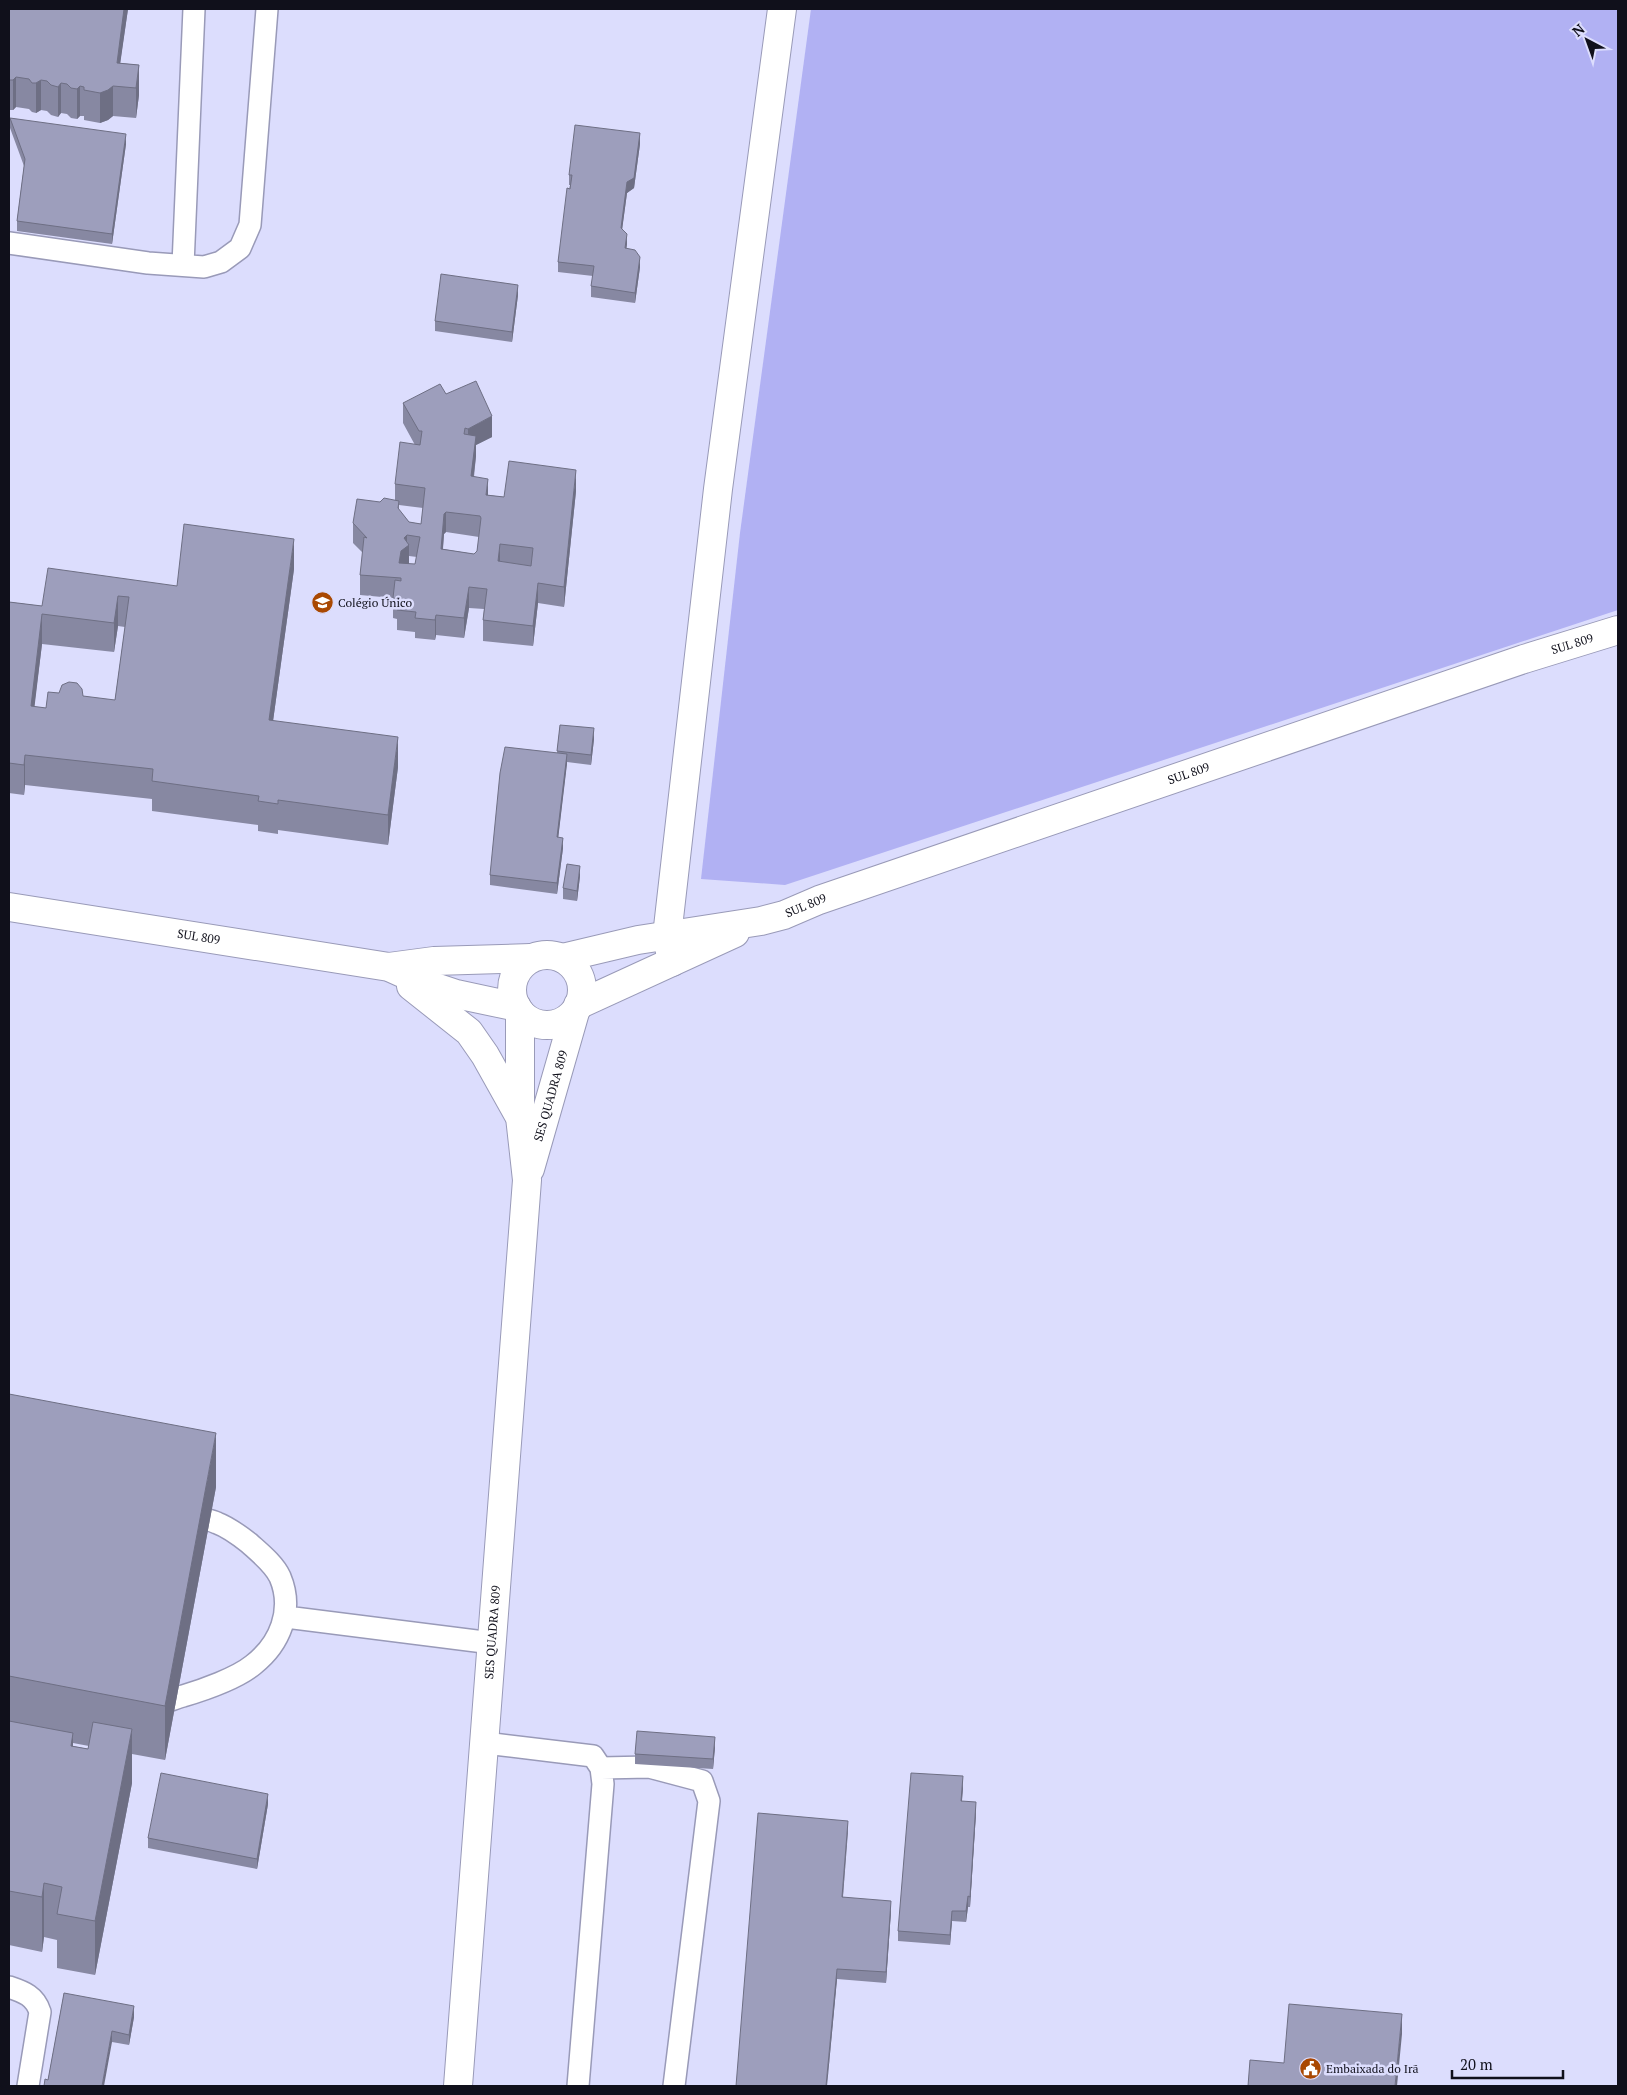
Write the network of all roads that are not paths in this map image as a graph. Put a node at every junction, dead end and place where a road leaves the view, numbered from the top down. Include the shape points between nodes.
1 (194, 9) edge
2 (267, 9) edge
3 (782, 9) edge
4 (9, 243) edge
5 (183, 265) junction
6 (1618, 630) edge
7 (9, 907) edge
8 (762, 921) junction
9 (668, 936) junction
10 (531, 958) junction
11 (562, 958) junction
12 (672, 962) junction
13 (389, 967) junction
14 (577, 1008) junction
15 (518, 1010) junction
16 (520, 1117) junction
17 (527, 1180) junction
18 (165, 1510) edge
19 (286, 1617) junction
20 (492, 1643) junction
21 (127, 1706) edge
22 (485, 1743) junction
23 (601, 1768) junction
24 (9, 1987) edge
25 (28, 2086) edge
26 (458, 2086) edge
27 (578, 2086) edge
28 (674, 2086) edge

1 - 5 lane
2 - 5 lane via 250,225 240,248 221,262 204,267
3 - 9 street via 718,489
4 - 5 lane
6 - 8 street, SUL 809 via 1514,662
7 - 13 street, SUL 809
8 - 9 street, SUL 809
8 - 12 street, SUL 809
9 - 11 street, SUL 809
9 - 12 street
10 - 11 street via 547,954
10 - 13 street, SUL 809 via 434,961
10 - 15 street via 519,968 512,982 512,998
11 - 14 street via 575,967 582,981 582,997
12 - 14 street, SUL 809
13 - 15 street, SUL 809 via 429,985
13 - 16 street via 469,1032 486,1055
14 - 15 street via 563,1021 548,1026 532,1022
14 - 17 street, SES QUADRA 809
15 - 16 street, SES QUADRA 809
16 - 17 street, SES QUADRA 809
17 - 20 street, SES QUADRA 809
18 - 19 lane via 200,1529 217,1523 264,1556 279,1576 285,1596
19 - 20 lane
19 - 21 lane via 277,1637 252,1666 205,1690 180,1696 165,1694
20 - 22 street, SES QUADRA 809
22 - 23 lane via 593,1756
22 - 26 street, SES QUADRA 809
23 - 27 lane via 603,1784
23 - 28 lane via 650,1767 702,1781 709,1801
24 - 25 lane via 29,1994 37,2002 40,2012

